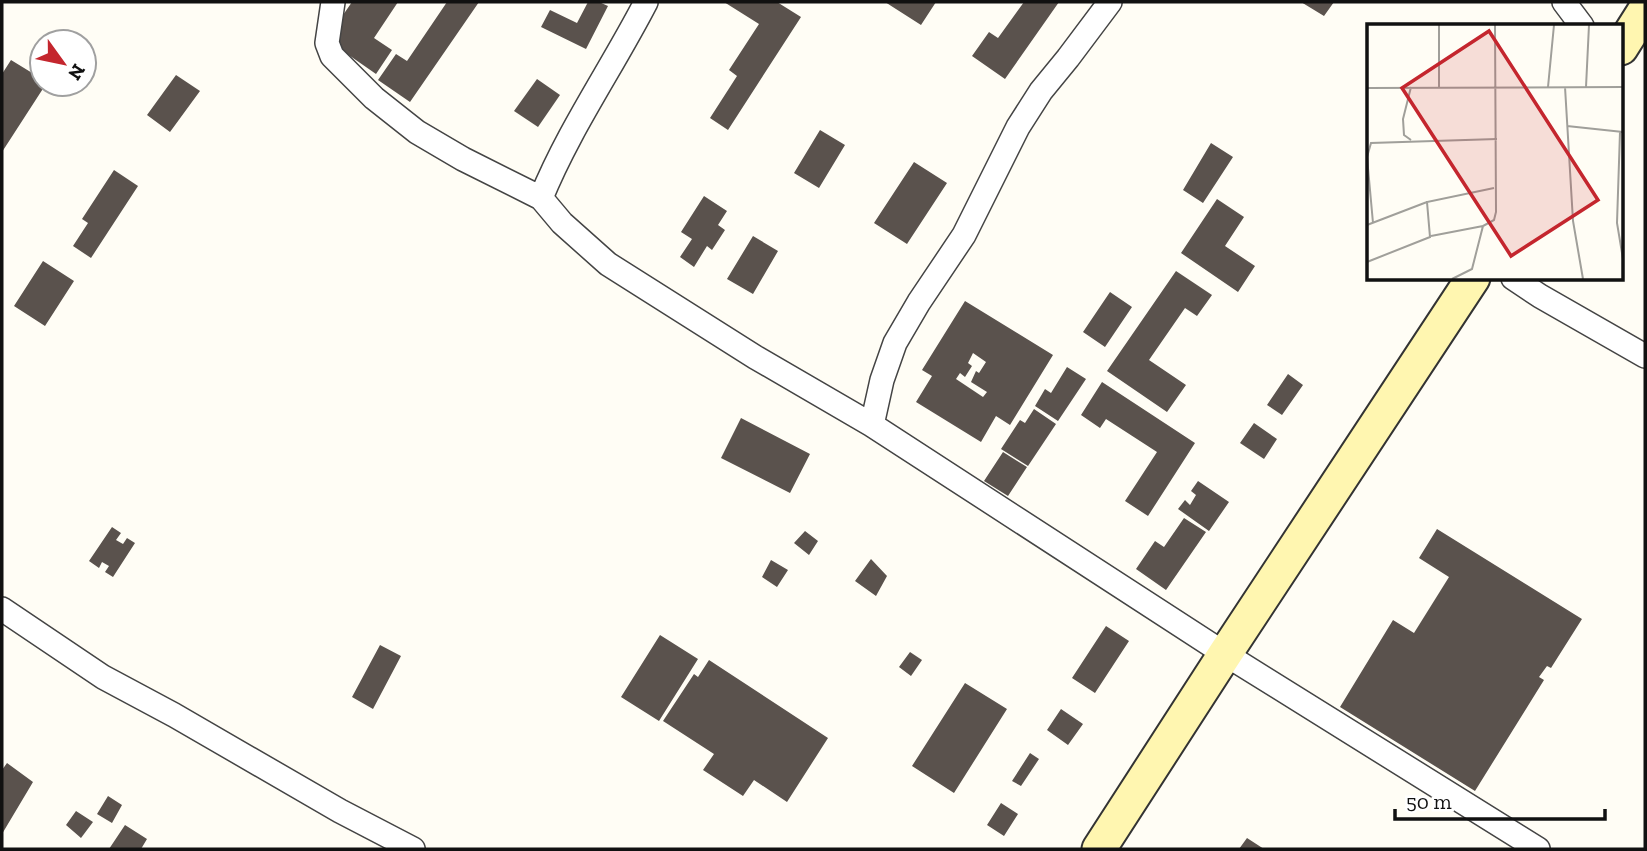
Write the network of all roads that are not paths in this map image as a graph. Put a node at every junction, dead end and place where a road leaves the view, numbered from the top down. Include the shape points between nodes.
1 (333, 2) edge
2 (646, 2) edge
3 (1110, 2) edge
4 (1564, 2) edge
5 (1645, 10) edge
6 (1581, 24) edge
7 (1622, 46) edge
8 (541, 198) junction
9 (1472, 280) edge
10 (1516, 280) edge
11 (1645, 356) edge
12 (872, 425) junction
13 (2, 609) edge
14 (1225, 654) junction
15 (413, 849) edge
16 (1099, 849) edge
17 (1538, 849) edge

1 - 8 street via 327,43 332,56 374,98 417,132
2 - 8 street via 555,164
3 - 12 street via 1029,109 964,235 895,343
4 - 6 street
5 - 7 main road
8 - 12 street via 608,264
9 - 14 main road
10 - 11 street
12 - 14 street
13 - 15 street via 103,677
14 - 16 main road
14 - 17 street

